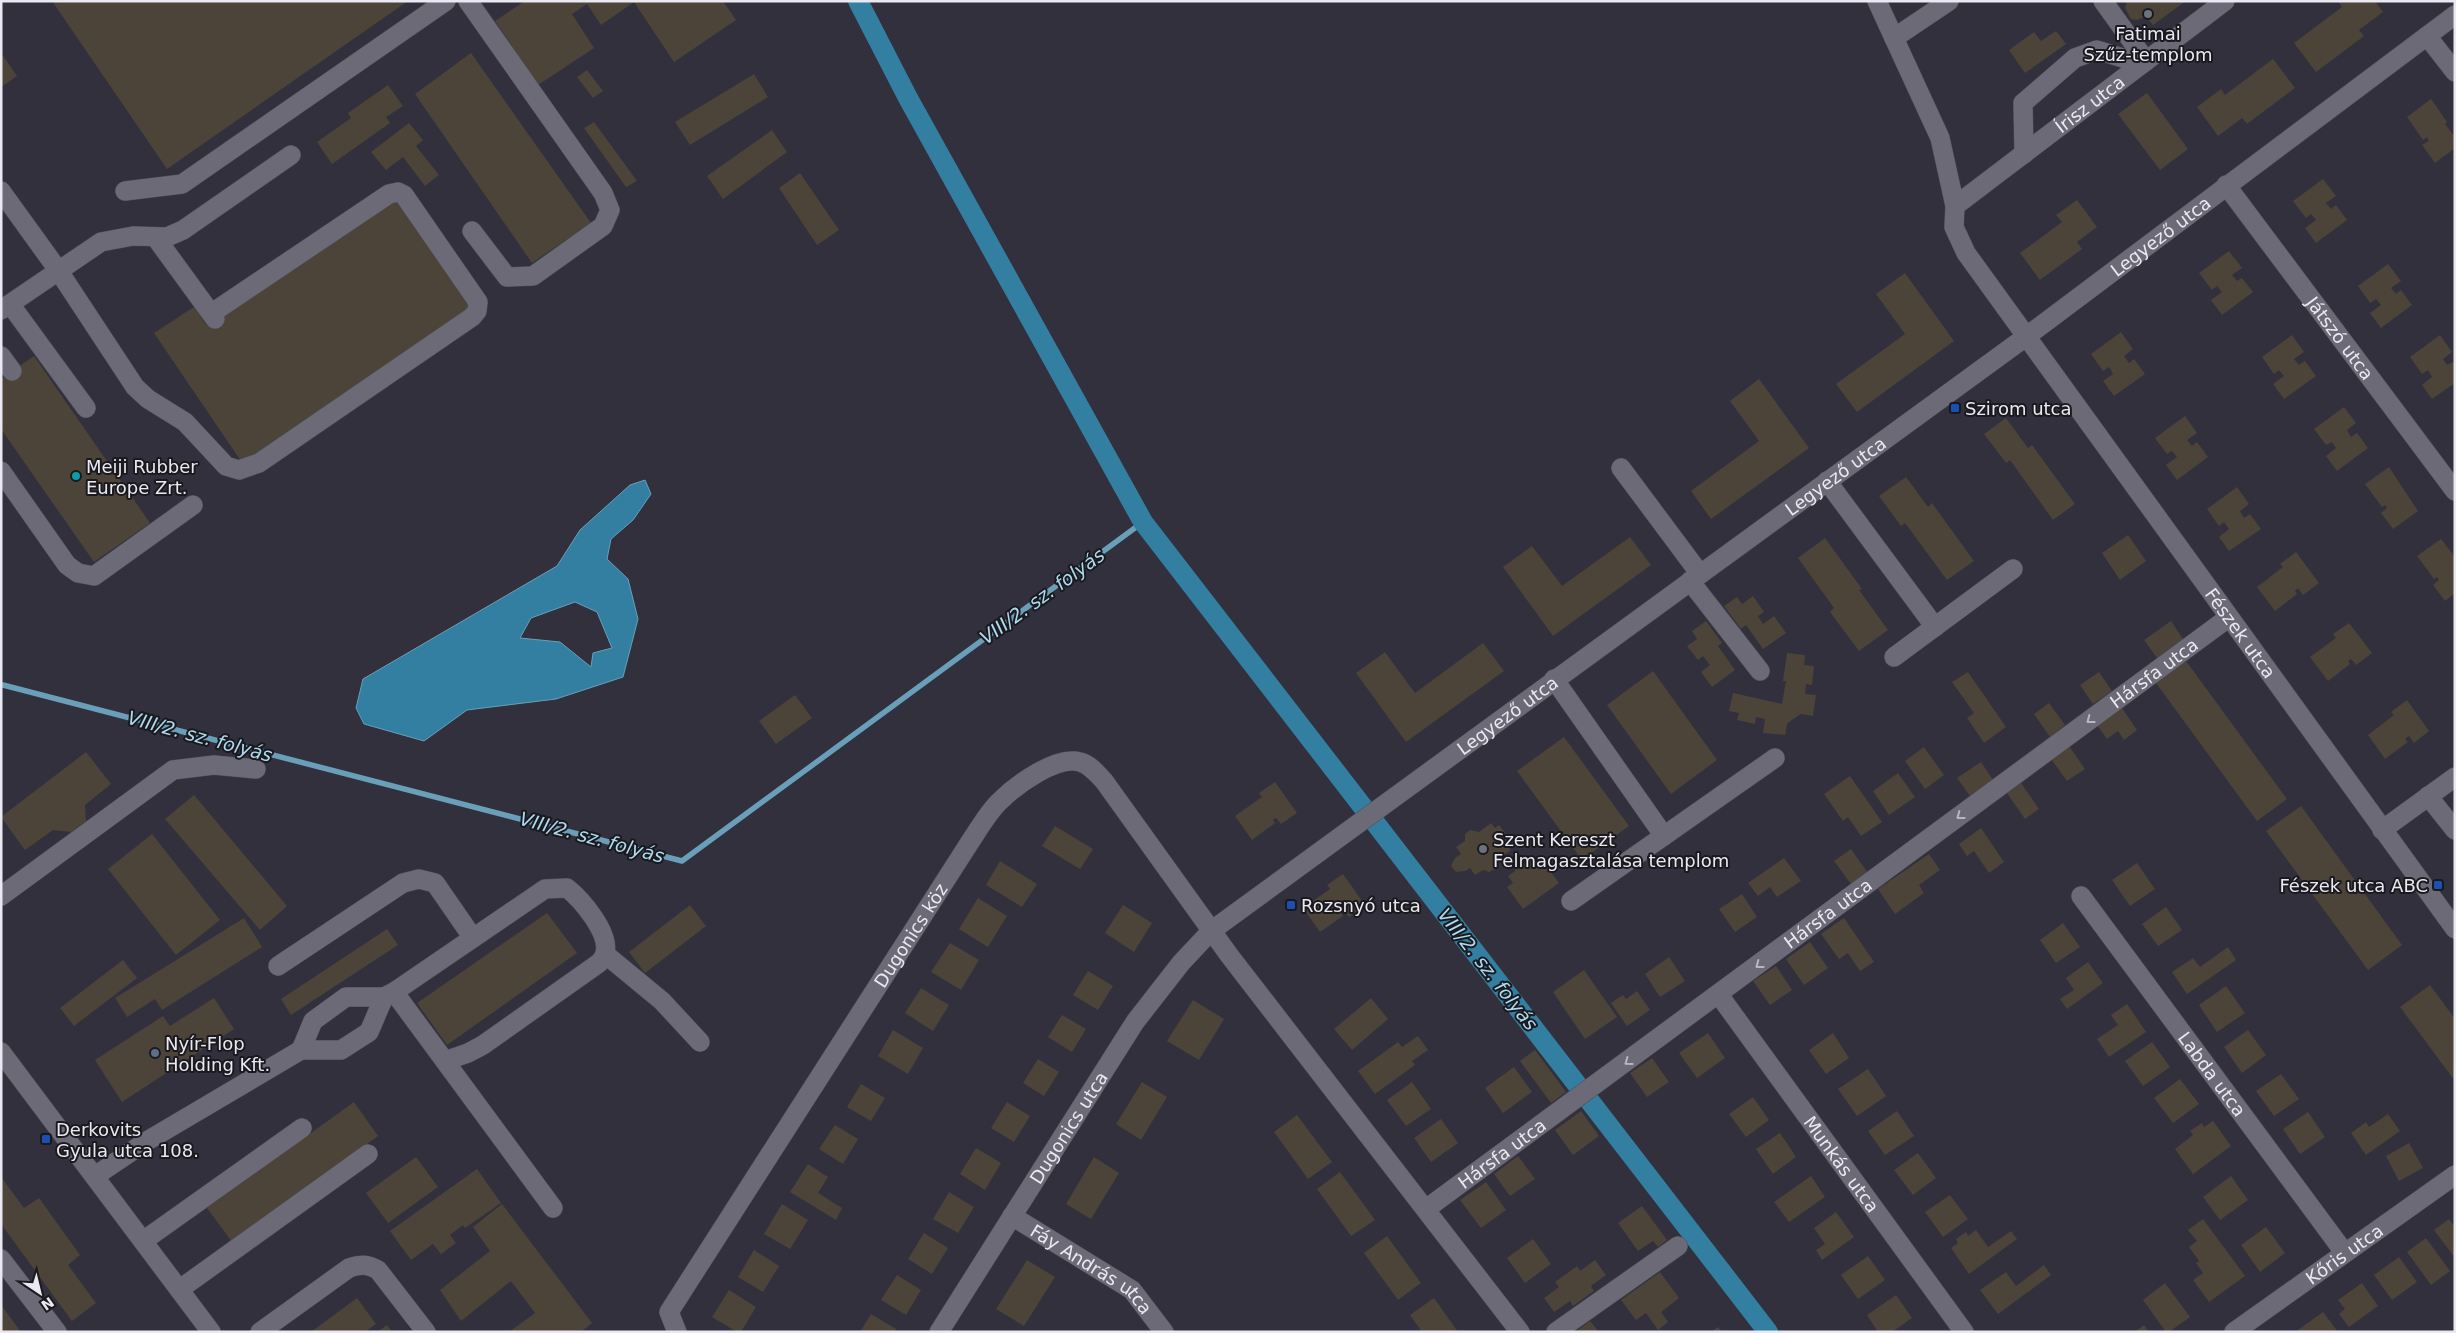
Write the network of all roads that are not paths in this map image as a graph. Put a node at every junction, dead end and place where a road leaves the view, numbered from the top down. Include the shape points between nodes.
1 (446, 1) edge
2 (468, 1) edge
3 (1878, 1) edge
4 (1949, 1) edge
5 (2103, 1) edge
6 (2225, 1) edge
7 (2455, 15) edge
8 (2428, 36) junction
9 (1894, 38) junction
10 (2144, 62) junction
11 (2455, 72) edge
12 (2024, 154) junction
13 (291, 155) dead end
14 (2226, 185) junction
15 (1, 191) edge
16 (125, 191) dead end
17 (1955, 206) junction
18 (472, 231) dead end
19 (156, 238) junction
20 (58, 270) junction
21 (6, 307) edge
22 (2027, 336) junction
23 (1, 356) edge
24 (12, 371) dead end
25 (86, 408) dead end
26 (1621, 468) dead end
27 (1, 471) edge
28 (1827, 481) junction
29 (2455, 491) edge
30 (192, 505) dead end
31 (2013, 569) dead end
32 (1695, 577) junction
33 (2228, 618) junction
34 (1935, 627) junction
35 (1894, 657) dead end
36 (1760, 671) dead end
37 (1554, 679) junction
38 (1775, 758) dead end
39 (256, 769) dead end
40 (2455, 776) edge
41 (2428, 796) junction
42 (2382, 830) junction
43 (2455, 830) edge
44 (1664, 836) junction
45 (1, 896) edge
46 (2081, 896) dead end
47 (1570, 901) dead end
48 (2455, 930) edge
49 (1211, 931) junction
50 (473, 938) junction
51 (605, 954) junction
52 (278, 966) dead end
53 (389, 995) junction
54 (1719, 995) junction
55 (700, 1042) dead end
56 (301, 1050) junction
57 (2, 1053) edge
58 (445, 1061) junction
59 (302, 1128) dead end
60 (368, 1154) dead end
61 (95, 1176) junction
62 (2455, 1176) edge
63 (554, 1208) dead end
64 (1426, 1209) junction
65 (1012, 1216) junction
66 (143, 1241) junction
67 (1678, 1246) dead end
68 (2344, 1252) junction
69 (1, 1259) edge
70 (180, 1289) junction
71 (57, 1332) edge
72 (211, 1332) edge
73 (260, 1332) edge
74 (426, 1332) edge
75 (677, 1332) edge
76 (939, 1332) edge
77 (1164, 1332) edge
78 (1520, 1332) edge
79 (1556, 1332) edge
80 (1964, 1332) edge
81 (2234, 1332) edge

1 - 16 street via 182,184
2 - 18 street via 604,193 610,210 603,226 533,276 520,278 507,277
3 - 9 street
4 - 9 street
5 - 10 street
6 - 10 street, Írisz utca
7 - 8 street, Legyező utca
8 - 11 street
8 - 14 street, Legyező utca
9 - 17 street via 1940,138
10 - 12 street, Írisz utca
10 - 12 street via 2096,50 2075,58 2023,103
12 - 17 street, Írisz utca
13 - 19 street via 183,230
14 - 22 street, Legyező utca
14 - 29 street, Játszó utca
15 - 20 street
17 - 22 street via 1957,236
19 - 20 street via 133,236 102,242
19 - 20 street via 213,316 389,194 398,192 404,194 478,302 478,311 260,463 239,470 226,466 184,422 135,387
20 - 21 street
21 - 25 street
22 - 28 street, Legyező utca
22 - 33 street, Fészek utca
23 - 24 street
26 - 32 street
27 - 30 street via 67,565 78,573 94,576
28 - 32 street, Legyező utca
28 - 34 street
31 - 34 street
32 - 36 street
32 - 37 street, Legyező utca
33 - 42 street, Fészek utca
33 -> 54 street, Hársfa utca
34 - 35 street
37 - 44 street
37 - 49 street, Legyező utca
38 - 44 street
39 - 45 street via 214,765 173,770
40 - 41 street
41 - 42 street
41 - 43 street
42 - 48 street, Fészek utca
44 - 47 street
46 - 68 street, Labda utca
49 - 64 street
49 - 65 street, Dugonics utca via 1180,963 1135,1022
49 - 75 street, Dugonics köz via 1092,768 1081,762 1056,764 998,802 669,1312
50 - 51 street via 545,889 567,888 578,897 604,934
50 - 52 street via 434,883 419,880 403,883
50 - 53 street
51 - 55 street via 662,1001
51 - 58 street via 599,963 483,1045
53 - 56 street via 346,997 313,1021
53 - 56 street via 369,1032 341,1050
53 - 58 street
54 -> 64 street, Hársfa utca
54 - 80 street, Munkás utca
56 - 61 street via 147,1141
57 - 61 street
58 - 63 street
59 - 66 street
60 - 70 street
61 - 66 street
62 - 68 street, Kőris utca
64 - 78 street
65 - 76 street, Dugonics utca
65 - 77 street, Fáy András utca via 1132,1290
66 - 70 street
67 - 79 street
68 - 81 street, Kőris utca
69 - 71 street
70 - 72 street
73 - 74 street via 350,1268 361,1264 378,1270

